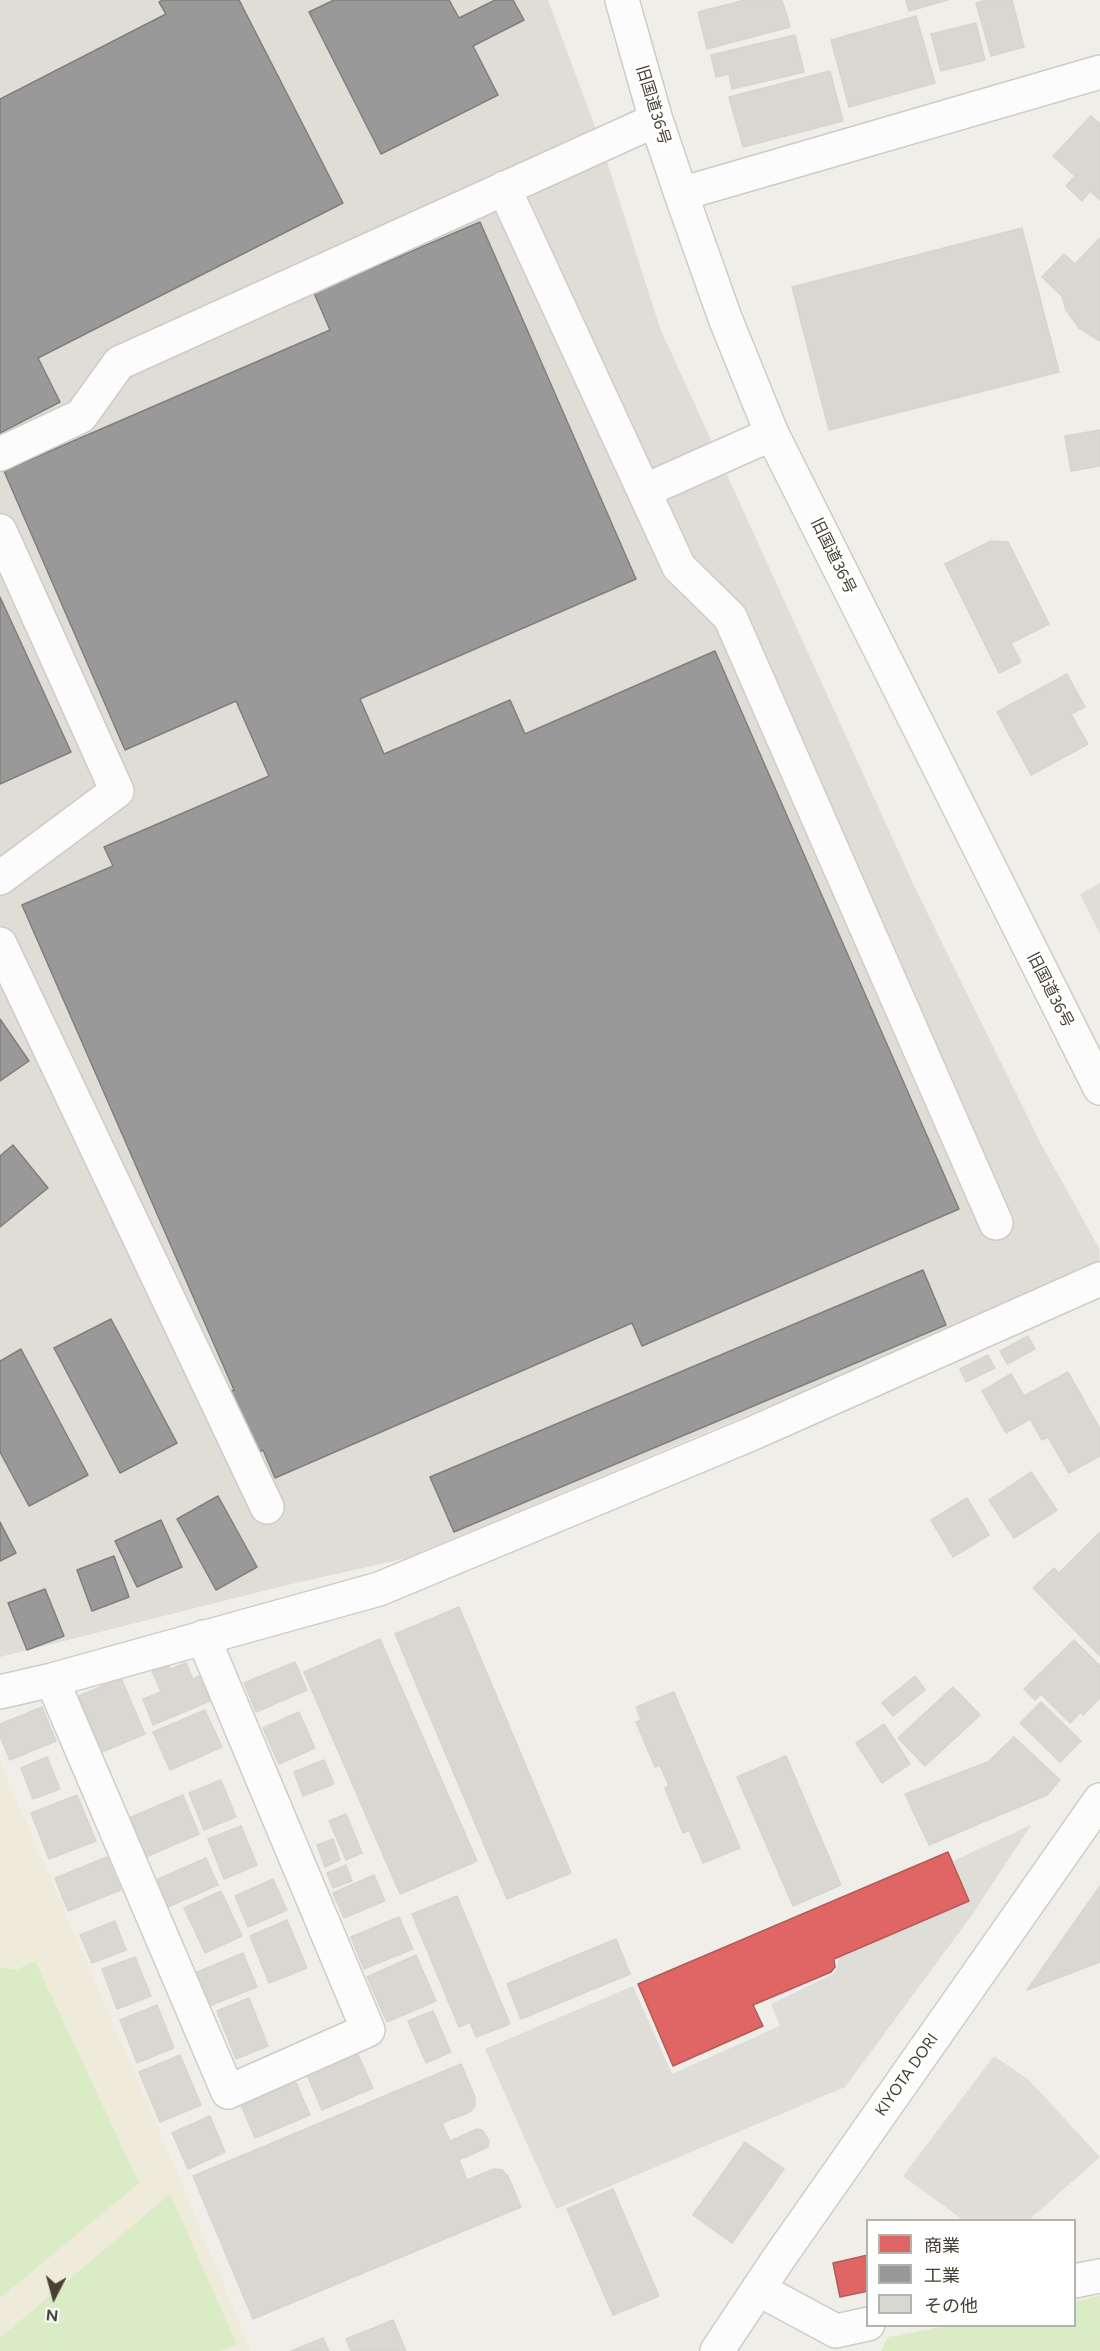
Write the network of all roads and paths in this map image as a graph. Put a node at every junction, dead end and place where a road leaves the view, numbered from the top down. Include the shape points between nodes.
1 (631, 2) edge
2 (1100, 72) edge
3 (656, 120) junction
4 (504, 188) junction
5 (681, 194) junction
6 (772, 434) junction
7 (0, 454) edge
8 (644, 491) junction
9 (0, 531) edge
10 (0, 878) edge
11 (0, 944) edge
12 (1100, 1088) edge
13 (996, 1223) dead end
14 (1100, 1279) edge
15 (267, 1507) dead end
16 (203, 1637) junction
17 (52, 1680) junction
18 (0, 1692) edge
19 (1100, 1800) edge
20 (1100, 2276) edge
21 (1076, 2281) edge
22 (759, 2289) junction
23 (866, 2325) edge
24 (840, 2341) edge
25 (717, 2351) edge

1 - 3 street, 旧国道36号
2 - 5 street
3 - 4 street
3 - 5 street, 旧国道36号
4 - 7 street via 118,363 81,416
4 - 8 street
5 - 6 street, 旧国道36号
6 - 8 street
6 - 12 street, 旧国道36号
8 - 13 street via 679,567 730,617
9 - 10 street via 117,791
11 - 15 street
14 - 16 street via 751,1434 379,1589
16 - 17 street
16 - 17 street via 368,2030 228,2092
17 - 18 street
19 - 22 street, KIYOTA DORI
20 - 21 street
22 - 24 street
22 - 25 street, KIYOTA DORI
23 - 24 street

